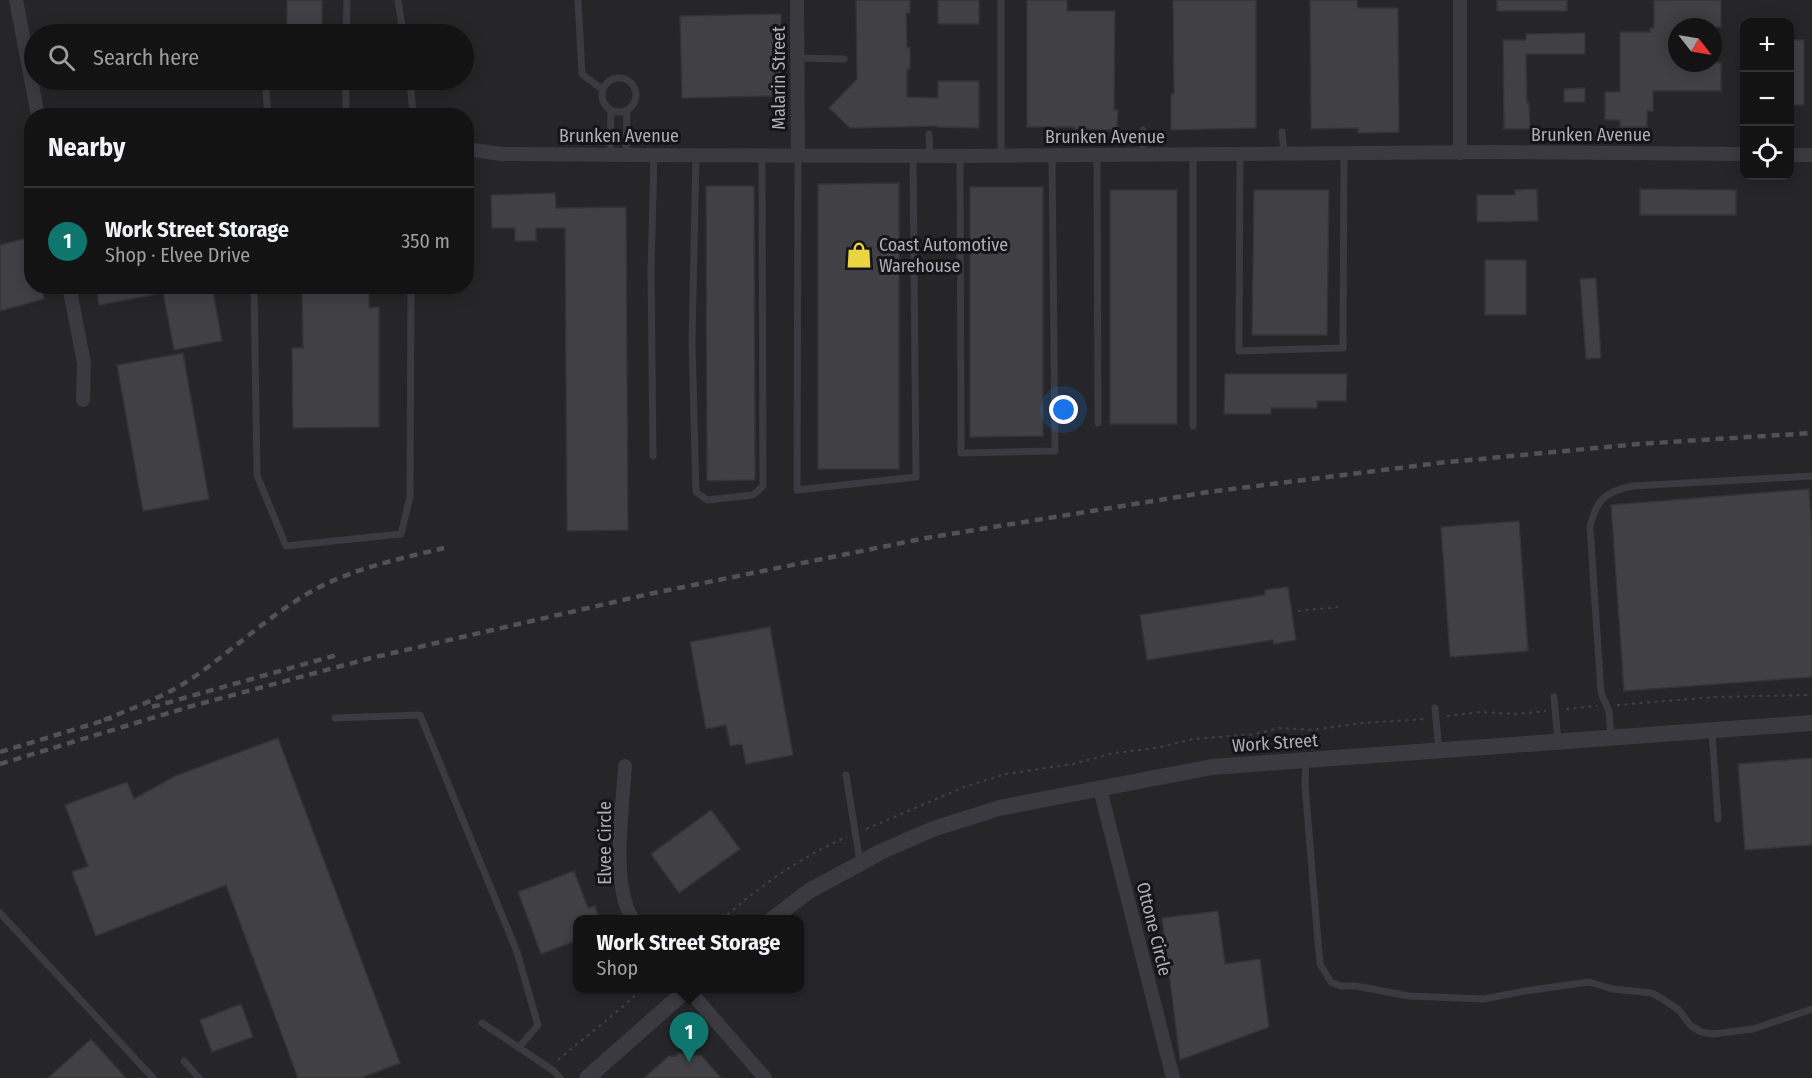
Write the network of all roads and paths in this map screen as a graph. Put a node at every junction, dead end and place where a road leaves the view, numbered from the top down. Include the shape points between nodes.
1 (16, 0) edge
2 (346, 0) edge
3 (398, 0) edge
4 (578, 0) edge
5 (797, 0) edge
6 (1001, 0) edge
7 (1460, 0) edge
8 (346, 24) edge
9 (402, 24) edge
10 (24, 42) edge
11 (797, 58) junction
12 (844, 59) dead end
13 (33, 90) edge
14 (266, 90) edge
15 (346, 90) edge
16 (411, 90) edge
17 (603, 90) junction
18 (36, 108) edge
19 (267, 108) edge
20 (346, 108) edge
21 (412, 108) edge
22 (611, 110) junction
23 (627, 110) junction
24 (1143, 130) dead end
25 (1282, 132) dead end
26 (929, 134) dead end
27 (474, 150) edge
28 (1460, 153) junction
29 (762, 154) junction
30 (1240, 154) junction
31 (1284, 154) junction
32 (1344, 154) junction
33 (1740, 154) edge
34 (610, 155) junction
35 (627, 155) junction
36 (654, 155) junction
37 (696, 155) junction
38 (798, 155) junction
39 (913, 155) junction
40 (1001, 155) junction
41 (1052, 155) junction
42 (1097, 155) junction
43 (1142, 155) junction
44 (1194, 155) junction
45 (1794, 155) edge
46 (1812, 155) edge
47 (930, 156) junction
48 (960, 156) junction
49 (71, 294) edge
50 (254, 294) edge
51 (411, 294) edge
52 (83, 400) dead end
53 (1098, 423) dead end
54 (1193, 426) dead end
55 (653, 456) dead end
56 (1812, 476) edge
57 (1338, 607) dead end
58 (1298, 610) dead end
59 (1554, 697) dead end
60 (1435, 708) dead end
61 (335, 718) dead end
62 (1812, 723) edge
63 (1712, 730) junction
64 (1611, 738) junction
65 (1558, 742) junction
66 (1438, 751) junction
67 (1306, 760) junction
68 (625, 766) dead end
69 (846, 775) dead end
70 (1100, 789) junction
71 (1718, 819) dead end
72 (861, 863) junction
73 (0, 913) edge
74 (631, 915) edge
75 (778, 915) edge
76 (638, 993) edge
77 (683, 993) edge
78 (691, 993) edge
79 (1812, 1009) edge
80 (482, 1023) dead end
81 (519, 1047) junction
82 (184, 1061) dead end
83 (549, 1068) junction
84 (153, 1078) edge
85 (199, 1078) edge
86 (560, 1078) edge
87 (587, 1078) edge
88 (765, 1078) edge
89 (1173, 1078) edge

1 - 10 street
2 - 8 lane
3 - 9 lane
4 - 17 lane via 582,75
5 - 11 street, Malarin Street
6 - 40 lane
7 - 28 street
11 - 12 lane
11 - 38 street, Malarin Street
13 - 18 street
14 - 19 lane
15 - 20 lane
16 - 21 lane
17 - 22 lane via 605,104
17 - 23 lane via 615,79 630,83 636,98
22 - 23 lane
22 - 34 lane
23 - 35 lane
24 - 43 lane
25 - 31 lane
26 - 47 lane
27 - 34 street, Brunken Avenue
28 - 32 street, Brunken Avenue
28 - 33 street, Brunken Avenue
29 - 37 street, Brunken Avenue
29 - 37 lane via 763,486 753,495 707,500 696,492 692,342
29 - 38 street, Brunken Avenue
30 - 31 street, Brunken Avenue
30 - 32 lane via 1239,351 1343,348
30 - 44 street, Brunken Avenue
31 - 32 street, Brunken Avenue
34 - 35 street, Brunken Avenue
35 - 36 street, Brunken Avenue
36 - 37 street, Brunken Avenue
36 - 55 lane
38 - 39 street, Brunken Avenue
38 - 39 lane via 797,490 916,477
39 - 47 street, Brunken Avenue
40 - 41 street, Brunken Avenue
40 - 48 street, Brunken Avenue
41 - 42 street, Brunken Avenue
41 - 48 lane via 1055,451 962,453
42 - 43 street, Brunken Avenue
42 - 53 lane
43 - 44 street, Brunken Avenue
44 - 54 lane
45 - 46 street
47 - 48 street, Brunken Avenue
49 - 52 street via 84,363
50 - 51 lane via 257,475 286,546 402,534 410,497
56 - 64 lane via 1632,486 1614,490 1603,499 1590,527 1601,693 1609,711
57 - 58 path
59 - 65 lane
60 - 66 lane
61 - 81 lane via 420,716 520,962 538,1025
62 - 63 street, Work Street
63 - 64 street, Work Street
63 - 71 lane
64 - 65 street, Work Street
65 - 66 street, Work Street
66 - 67 street, Work Street
67 - 70 street, Work Street via 1212,767
67 - 79 lane via 1320,964 1330,982 1409,996 1484,999 1589,982 1652,993 1679,1010 1690,1025 1713,1034 1753,1029
68 - 74 street, Elvee Circle via 619,865 621,889
69 - 72 lane
70 - 72 street, Work Street via 999,808 933,829
70 - 89 street, Ottone Circle
72 - 75 street, Work Street via 809,891
73 - 84 lane
76 - 83 path
77 - 87 street
78 - 88 street
80 - 81 lane
81 - 83 lane
82 - 85 lane
83 - 86 lane

